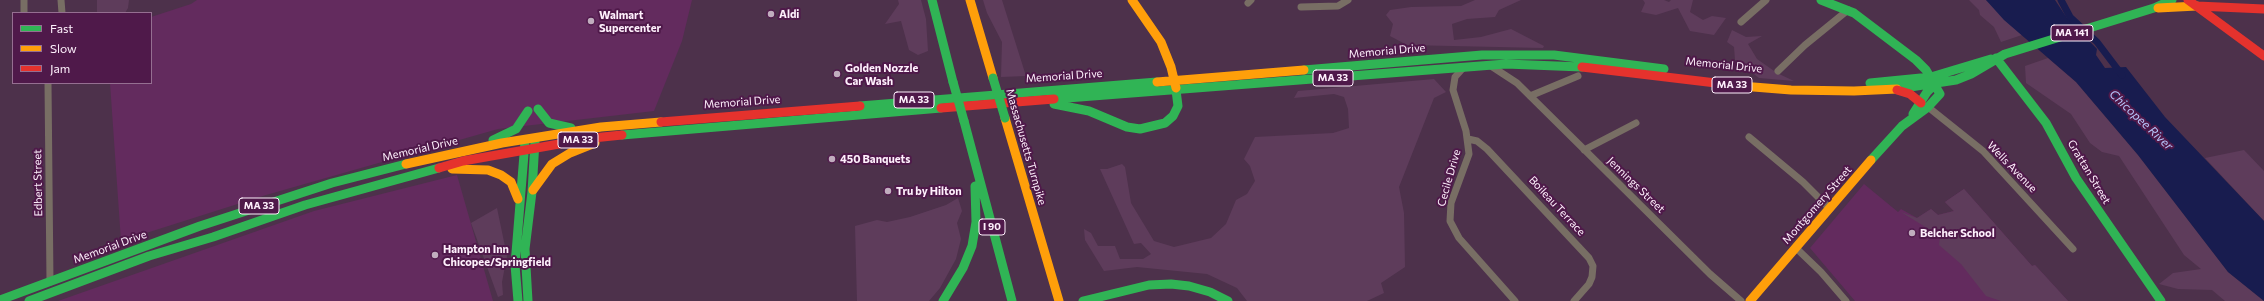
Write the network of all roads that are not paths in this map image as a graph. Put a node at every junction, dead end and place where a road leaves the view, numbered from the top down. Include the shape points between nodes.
1 (24, 0) edge
2 (61, 0) edge
3 (932, 0) edge
4 (970, 0) edge
5 (1132, 0) edge
6 (1348, 0) edge
7 (1766, 0) edge
8 (1821, 0) edge
9 (2172, 0) edge
10 (2188, 0) edge
11 (2152, 6) edge
12 (2197, 6) junction
13 (1300, 7) dead end
14 (2264, 9) edge
15 (1848, 10) junction
16 (24, 12) edge
17 (62, 12) edge
18 (1741, 22) dead end
19 (2264, 56) edge
20 (1996, 58) junction
21 (1971, 63) junction
22 (1524, 64) junction
23 (1489, 65) junction
24 (1465, 67) junction
25 (1979, 70) junction
26 (1778, 71) dead end
27 (1578, 76) dead end
28 (1175, 80) junction
29 (1933, 81) junction
30 (1517, 83) junction
31 (48, 84) edge
32 (1895, 89) junction
33 (1176, 90) junction
34 (1530, 96) junction
35 (1025, 101) junction
36 (1927, 104) junction
37 (780, 116) junction
38 (1636, 123) dead end
39 (583, 129) junction
40 (621, 135) junction
41 (530, 137) junction
42 (1749, 137) dead end
43 (1468, 139) junction
44 (535, 147) junction
45 (471, 149) junction
46 (524, 149) junction
47 (1584, 150) junction
48 (972, 153) junction
49 (417, 174) junction
50 (532, 192) junction
51 (519, 205) junction
52 (1830, 209) junction
53 (187, 231) junction
54 (175, 236) junction
55 (191, 242) junction
56 (176, 247) junction
57 (1796, 248) junction
58 (2073, 249) dead end
59 (50, 282) junction
60 (1059, 290) junction
61 (0, 300) edge
62 (29, 301) edge
63 (518, 301) edge
64 (528, 301) edge
65 (943, 301) edge
66 (1012, 301) edge
67 (1059, 301) edge
68 (1066, 301) edge
69 (1083, 301) edge
70 (1111, 301) edge
71 (1211, 301) edge
72 (1228, 301) edge
73 (1515, 301) edge
74 (1574, 301) edge
75 (1741, 301) edge
76 (1750, 301) edge
77 (1846, 301) edge
78 (2161, 301) edge

1 - 16 street
2 - 17 street
3 - 48 main road, I 90, bridge
4 - 60 main road, Massachusetts Turnpike, bridge via 1045,254
5 - 28 main road via 1161,42
6 - 13 street via 1338,6
7 - 18 street
8 - 15 main road
9 - 11 main road, MA 141
10 - 12 main road
11 - 12 main road
11 - 20 main road, MA 141
12 - 14 main road
12 - 19 main road
15 - 26 street
15 - 29 main road via 1923,66
20 - 21 main road, Memorial Drive / MA 33
20 - 25 main road, Memorial Drive / MA 33
20 - 78 main road, Grattan Street via 2045,120 2076,178
21 - 25 main road
21 - 29 main road, Memorial Drive / MA 33
22 - 23 main road, Memorial Drive / MA 33
22 - 30 street via 1515,73
22 - 32 main road, Memorial Drive / MA 33 via 1595,67 1768,89
23 - 24 main road, Memorial Drive / MA 33
23 - 30 street, Jennings Street
24 - 33 main road, Memorial Drive / MA 33
24 - 43 street, Cecile Drive via 1455,77 1453,90
25 - 29 main road, Memorial Drive / MA 33 via 1956,80
27 - 34 street
28 - 29 main road, Memorial Drive / MA 33 via 1385,62 1510,55 1568,56 1730,78 1796,83
28 - 33 main road
28 - 37 main road, Memorial Drive / MA 33
29 - 32 main road, Memorial Drive / MA 33
29 - 36 main road, Montgomery Street via 1927,92
30 - 34 street, Jennings Street
31 - 59 street, Edbert Street
32 - 36 main road, Memorial Drive
33 - 35 main road, Memorial Drive / MA 33
33 - 35 main road via 1178,106 1173,116 1165,123 1140,129 1127,127 1102,115 1071,106
34 - 47 street, Jennings Street
35 - 37 main road, Memorial Drive / MA 33
36 - 52 main road, Montgomery Street via 1904,125
36 - 58 street, Wells Avenue via 1983,151
37 - 39 main road, Memorial Drive / MA 33 via 651,121
37 - 40 main road, Memorial Drive / MA 33 via 771,122
38 - 47 street
39 - 41 main road, Memorial Drive / MA 33
39 - 45 main road via 549,123 533,110 516,129
40 - 44 main road, Memorial Drive / MA 33
40 - 50 main road via 570,153 552,164
41 - 44 main road
41 - 45 main road, Memorial Drive / MA 33
41 - 46 main road
42 - 52 street via 1803,182
43 - 73 street, Cecile Drive via 1466,165 1451,203 1450,221 1459,238
43 - 74 street, Boileau Terrace via 1487,149 1589,258 1593,266 1592,277
44 - 46 main road, Memorial Drive / MA 33
44 - 50 main road
45 - 53 main road, Memorial Drive / MA 33 via 332,183
46 - 49 main road, Memorial Drive / MA 33 via 463,161
46 - 51 main road
47 - 75 street, Jennings Street via 1710,274
48 - 65 main road via 977,202 972,246 963,268
48 - 66 main road, I 90
49 - 51 main road via 463,168 488,170 511,182 516,190
49 - 55 main road, Memorial Drive / MA 33 via 305,205 213,237
50 - 64 main road via 525,249
51 - 63 main road via 515,265
52 - 57 main road, Montgomery Street
53 - 54 main road, Memorial Drive / MA 33
53 - 55 main road
54 - 56 main road
54 - 59 main road, Memorial Drive / MA 33
55 - 56 main road, Memorial Drive / MA 33
56 - 62 main road, Memorial Drive / MA 33
57 - 76 main road, Montgomery Street
57 - 77 street
59 - 61 main road, Memorial Drive / MA 33
60 - 67 main road
60 - 68 main road
69 - 72 main road via 1149,285 1171,284 1210,292
70 - 71 main road via 1165,292 1182,293

